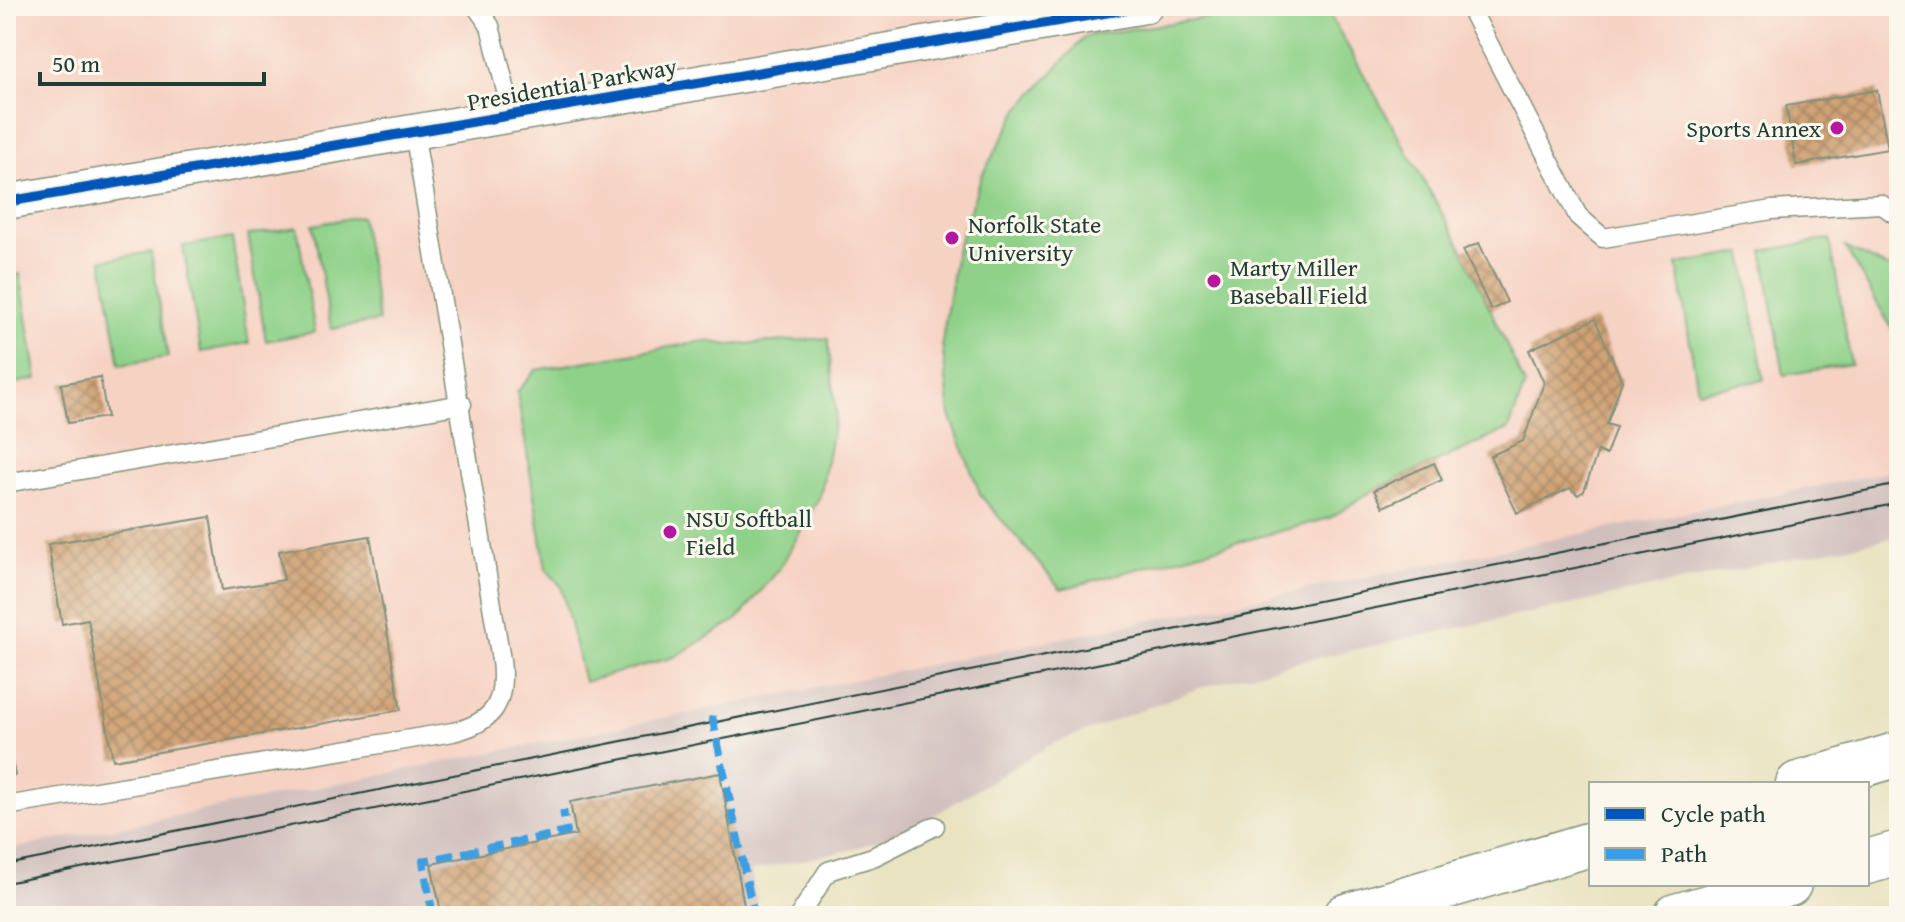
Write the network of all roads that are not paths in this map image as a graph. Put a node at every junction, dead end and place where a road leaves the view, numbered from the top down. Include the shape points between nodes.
1 (476, 6) edge
2 (1145, 6) edge
3 (1469, 6) edge
4 (512, 115) junction
5 (414, 131) junction
6 (6, 202) edge
7 (1899, 217) edge
8 (462, 404) junction
9 (6, 483) edge
10 (1899, 754) edge
11 (1805, 782) edge
12 (6, 806) edge
13 (935, 826) dead end
14 (1589, 845) edge
15 (1899, 853) edge
16 (1869, 861) edge
17 (1782, 886) edge
18 (1348, 915) edge
19 (799, 916) edge
20 (1676, 916) edge

1 - 4 lane via 490,26
2 - 4 street, Presidential Parkway
3 - 7 lane via 1578,216 1603,238 1772,210 1881,204
4 - 5 street, Presidential Parkway
5 - 6 street, Presidential Parkway
5 - 8 lane
8 - 9 lane
8 - 12 lane via 502,671 497,706 482,722 453,732
10 - 11 highway
13 - 19 lane via 873,857 828,871
14 - 18 highway
15 - 16 highway
17 - 20 highway

